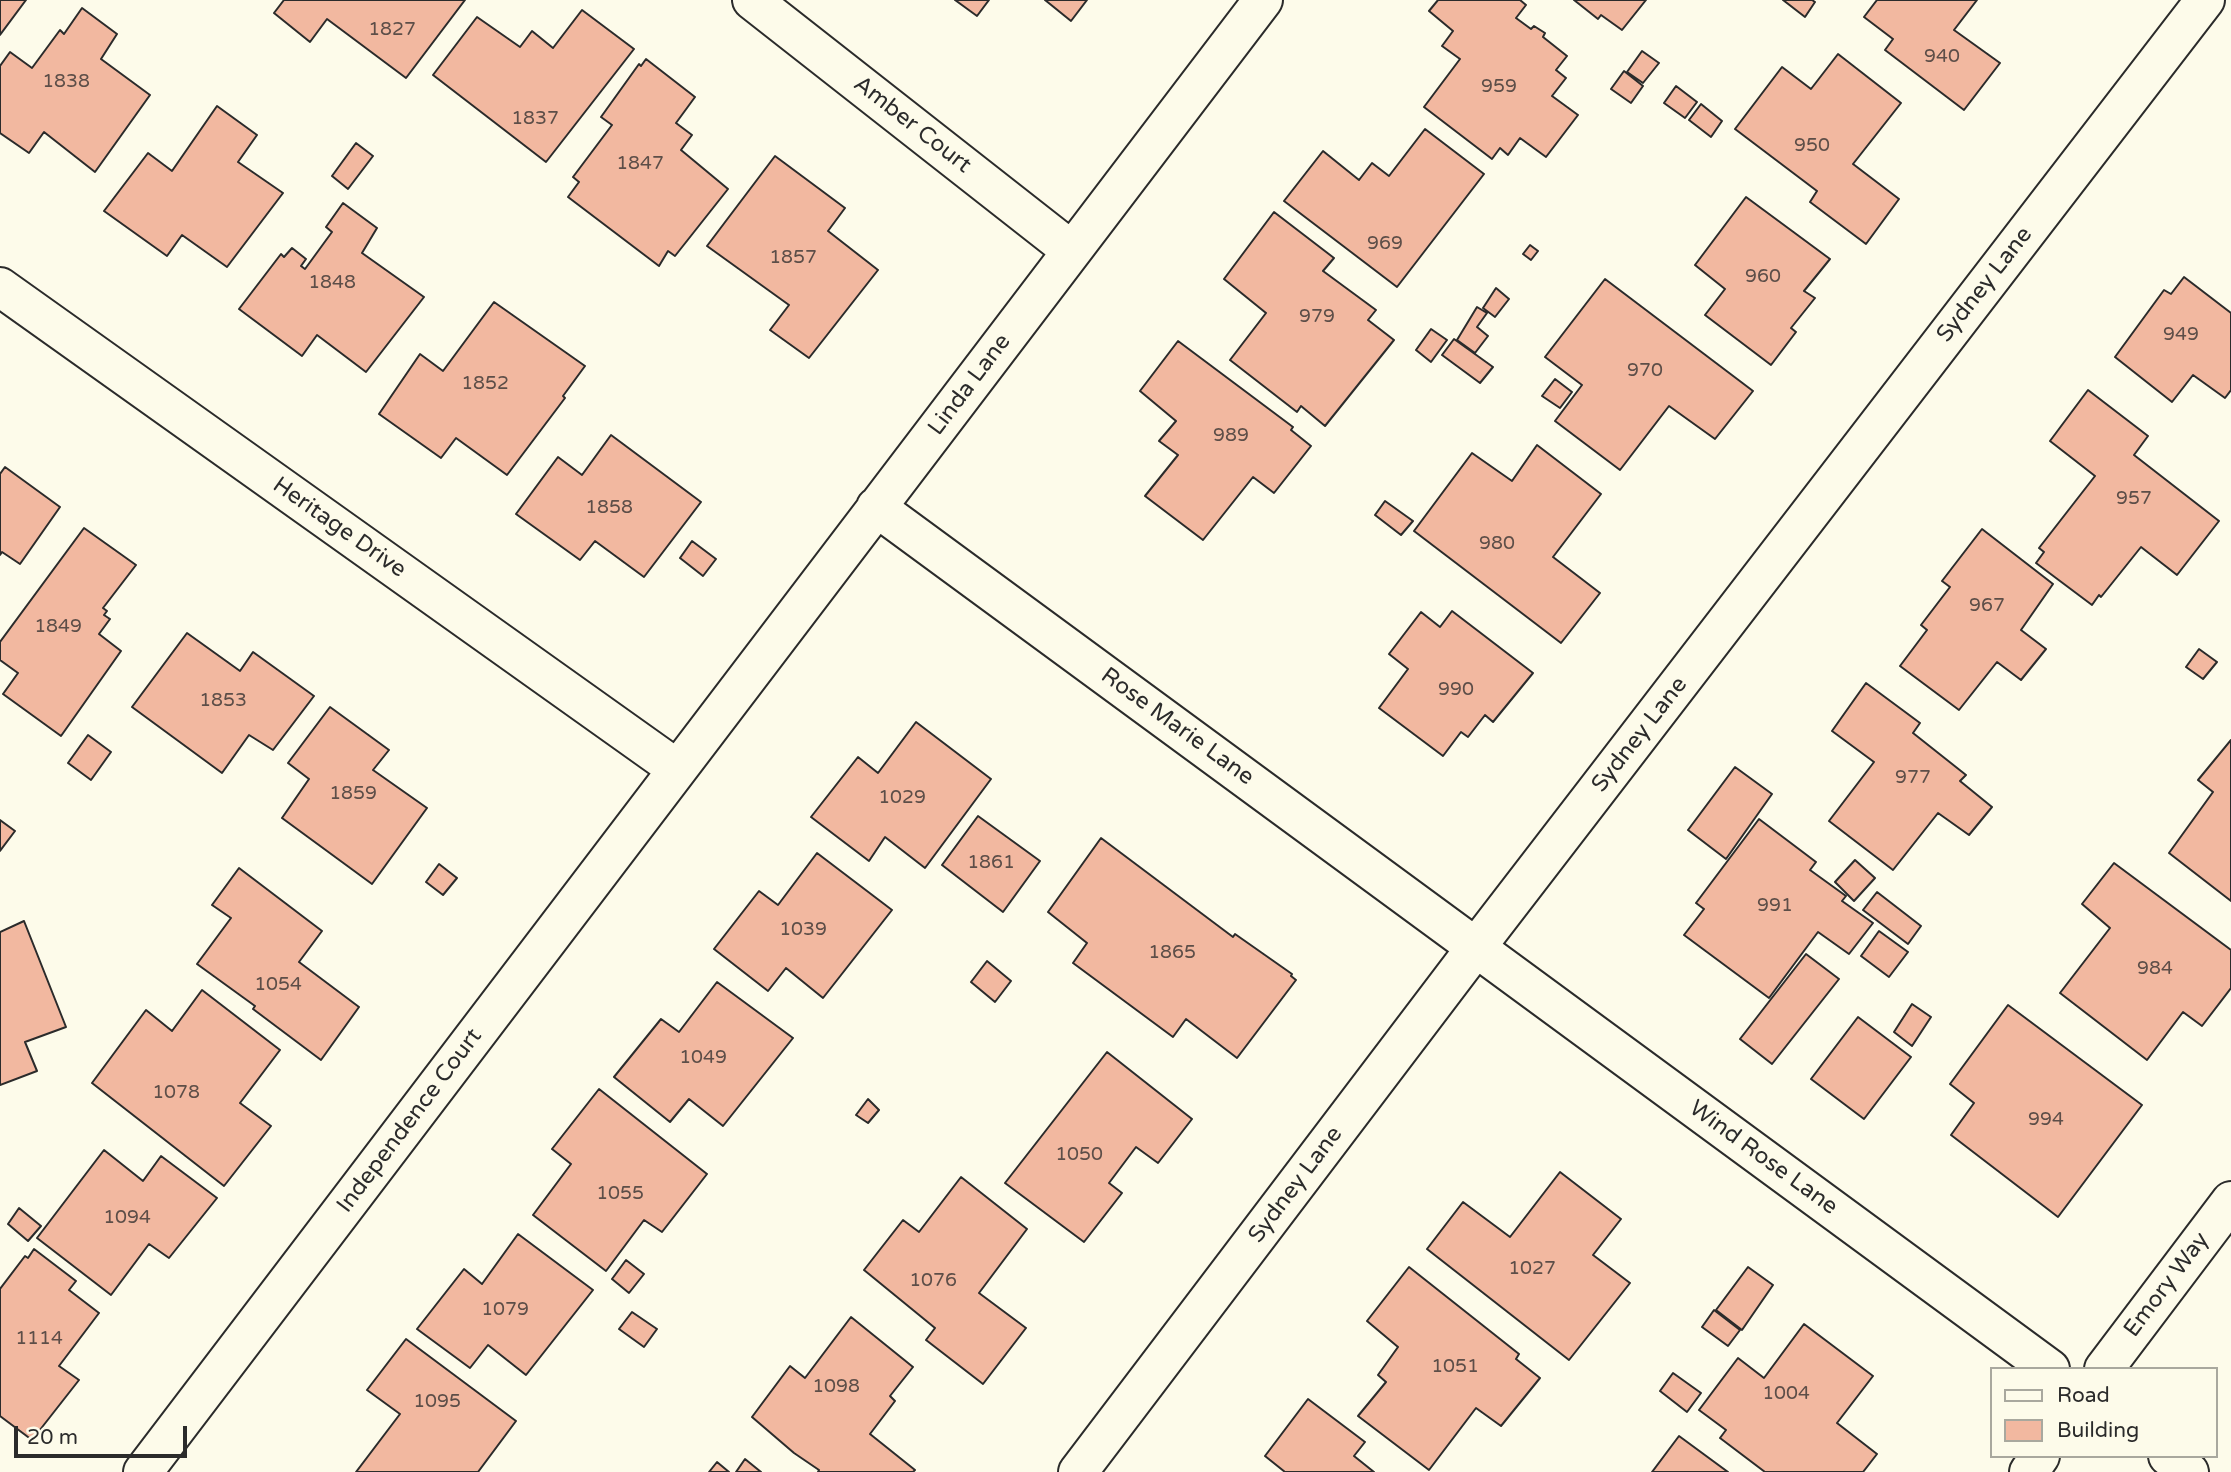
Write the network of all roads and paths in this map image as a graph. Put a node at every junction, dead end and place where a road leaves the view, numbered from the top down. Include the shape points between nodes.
1 (752, 0) edge
2 (1263, 0) edge
3 (2205, 0) edge
4 (1072, 251) junction
5 (0, 287) edge
6 (876, 507) junction
7 (677, 769) junction
8 (1477, 946) junction
9 (2231, 1201) edge
10 (2047, 1367) edge
11 (2106, 1367) edge
12 (2171, 1458) edge
13 (143, 1472) edge
14 (1078, 1472) edge
15 (2189, 1472) edge

1 - 4 street, Amber Court
2 - 4 street, Linda Lane
3 - 8 street, Sydney Lane
4 - 6 street, Linda Lane
5 - 7 street, Heritage Drive
6 - 7 street, Linda Lane
6 - 8 street, Rose Marie Lane
7 - 13 street, Independence Court
8 - 10 street, Wind Rose Lane
8 - 14 street, Sydney Lane
9 - 11 street, Emory Way
12 - 15 street

